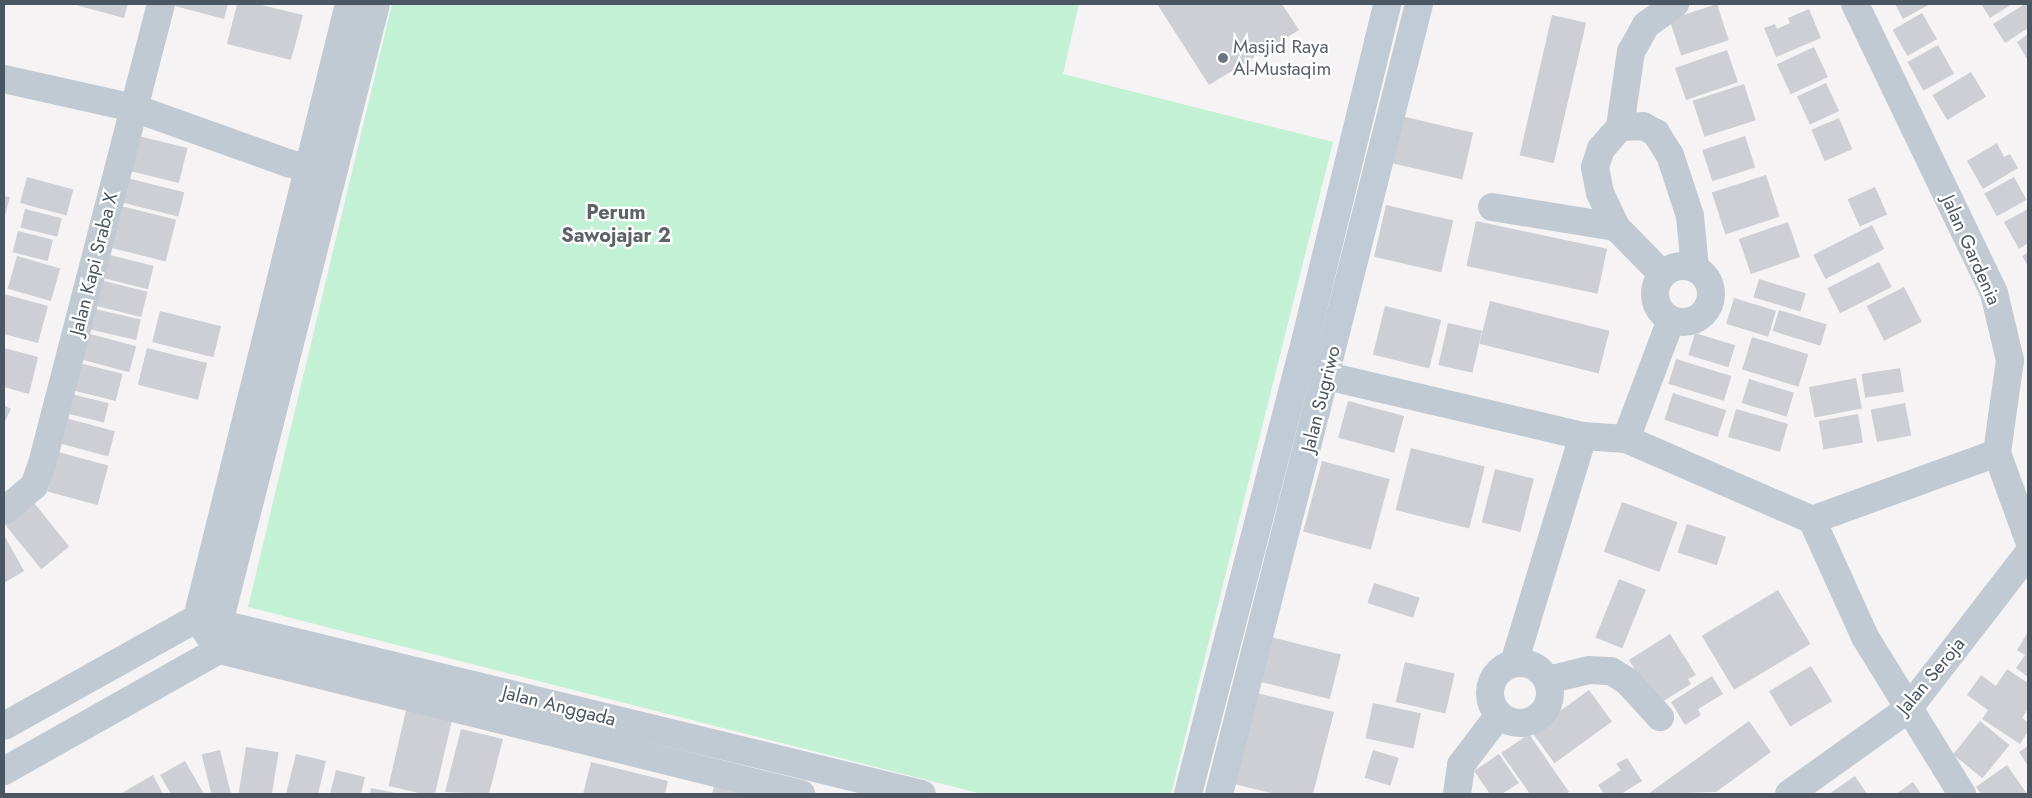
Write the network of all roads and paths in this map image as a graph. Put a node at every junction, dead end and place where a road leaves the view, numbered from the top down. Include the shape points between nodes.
1 (161, 4) edge
2 (349, 4) edge
3 (376, 4) edge
4 (1388, 4) edge
5 (1419, 4) edge
6 (1675, 4) edge
7 (1855, 4) edge
8 (4, 79) edge
9 (134, 108) junction
10 (1620, 127) junction
11 (320, 172) junction
12 (1492, 208) dead end
13 (1616, 227) junction
14 (1696, 268) junction
15 (1662, 274) junction
16 (1671, 320) junction
17 (1302, 354) junction
18 (1327, 376) junction
19 (1583, 436) junction
20 (1626, 439) junction
21 (1997, 453) junction
22 (4, 511) edge
23 (1812, 520) junction
24 (2028, 538) edge
25 (2028, 554) edge
26 (208, 621) junction
27 (218, 650) junction
28 (1514, 663) junction
29 (1548, 680) junction
30 (1908, 709) junction
31 (1498, 716) junction
32 (1660, 717) dead end
33 (4, 726) edge
34 (4, 771) edge
35 (801, 794) edge
36 (922, 794) edge
37 (1188, 794) edge
38 (1219, 794) edge
39 (1457, 794) edge
40 (1789, 794) edge
41 (1962, 794) edge

1 - 9 street, Jalan Kapi Sraba X
2 - 11 street
3 - 11 street
4 - 17 street, Jalan Sugriwo
5 - 18 street, Jalan Sugriwo
6 - 10 street via 1646,25 1631,52
7 - 21 street, Jalan Gardenia via 1994,294 2010,360
8 - 9 street
9 - 11 street
9 - 22 street, Jalan Kapi Sraba X via 42,464 34,486
10 - 13 street via 1601,150 1595,167 1600,193
10 - 14 street via 1643,126 1656,133 1670,155 1690,216
11 - 26 street
12 - 13 street
13 - 15 street
14 - 15 street via 1678,266
14 - 16 street via 1706,276 1711,287 1711,300 1706,311 1696,320
15 - 16 street via 1655,290 1658,308
16 - 20 street
17 - 18 street
17 - 37 street, Jalan Sugriwo
18 - 19 street
18 - 38 street, Jalan Sugriwo
19 - 20 street
19 - 28 street
20 - 23 street
21 - 23 street
21 - 24 street, Jalan Gardenia
23 - 30 street via 1865,637
25 - 30 street, Jalan Seroja
26 - 27 street
26 - 33 street
26 - 36 street, Jalan Anggada
27 - 34 street
27 - 35 street, Jalan Anggada
28 - 29 street via 1527,663 1539,669
28 - 31 street via 1499,670 1490,684 1490,701
29 - 31 street via 1550,696 1544,712 1530,722 1513,723
29 - 32 street via 1589,670 1611,671 1627,681
30 - 40 street, Jalan Seroja
30 - 41 street
31 - 39 street via 1461,765

